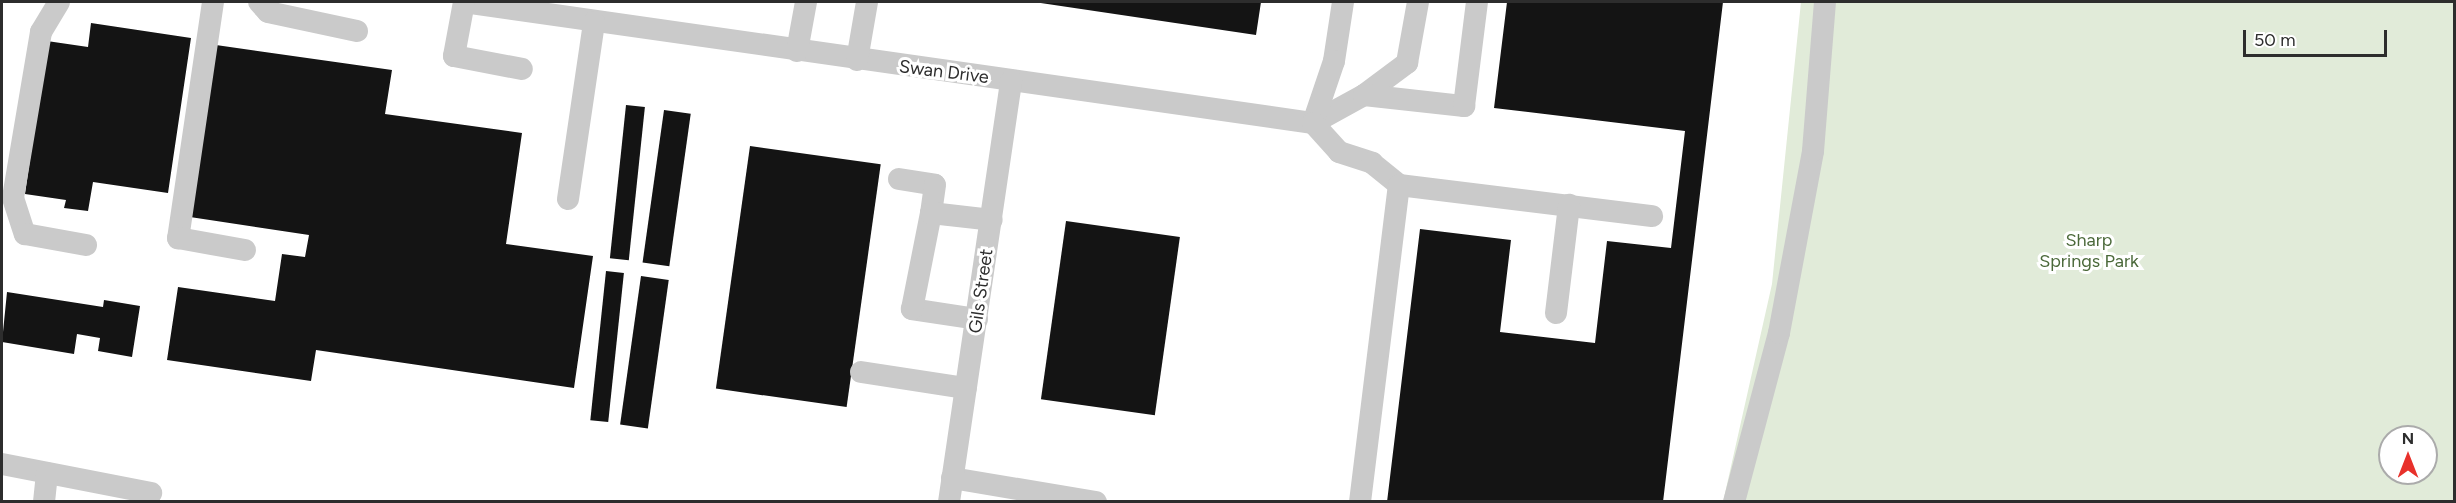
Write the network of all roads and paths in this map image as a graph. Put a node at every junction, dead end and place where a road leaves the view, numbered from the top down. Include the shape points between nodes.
1 (58, 2) edge
2 (213, 2) edge
3 (259, 2) edge
4 (464, 2) edge
5 (806, 2) edge
6 (867, 2) edge
7 (1343, 2) edge
8 (1418, 2) edge
9 (1477, 2) edge
10 (1825, 2) edge
11 (594, 22) junction
12 (357, 31) dead end
13 (797, 51) junction
14 (857, 60) junction
15 (522, 69) dead end
16 (1011, 81) junction
17 (1364, 95) junction
18 (1313, 123) junction
19 (899, 179) dead end
20 (1399, 185) junction
21 (568, 199) dead end
22 (1569, 205) junction
23 (931, 213) junction
24 (1652, 216) dead end
25 (992, 219) junction
26 (86, 245) dead end
27 (245, 250) dead end
28 (1556, 313) dead end
29 (977, 319) junction
30 (861, 372) dead end
31 (966, 388) junction
32 (2, 464) edge
33 (47, 473) junction
34 (952, 478) junction
35 (151, 493) dead end
36 (44, 501) edge
37 (949, 501) edge
38 (1096, 501) edge
39 (1360, 501) edge
40 (1734, 501) edge

1 - 26 street via 41,32 13,198 25,234
2 - 27 street via 178,238
3 - 12 street via 268,12
4 - 11 street, Swan Drive
4 - 15 street via 454,56
5 - 13 street
6 - 14 street
7 - 18 street via 1334,61
8 - 17 street via 1407,63
9 - 17 street via 1464,106
10 - 40 street via 1813,152 1779,333
11 - 13 street, Swan Drive
11 - 21 street
13 - 14 street, Swan Drive
14 - 16 street, Swan Drive
16 - 18 street, Swan Drive
16 - 25 street, Gils Street
17 - 18 street
18 - 20 street via 1339,152 1372,163
19 - 23 street via 935,185
20 - 22 street
20 - 39 street
22 - 24 street
22 - 28 street
23 - 25 street
23 - 29 street via 912,309
25 - 29 street, Gils Street
29 - 31 street, Gils Street
30 - 31 street
31 - 34 street, Gils Street
32 - 33 street
33 - 35 street
33 - 36 street
34 - 37 street, Gils Street
34 - 38 street

